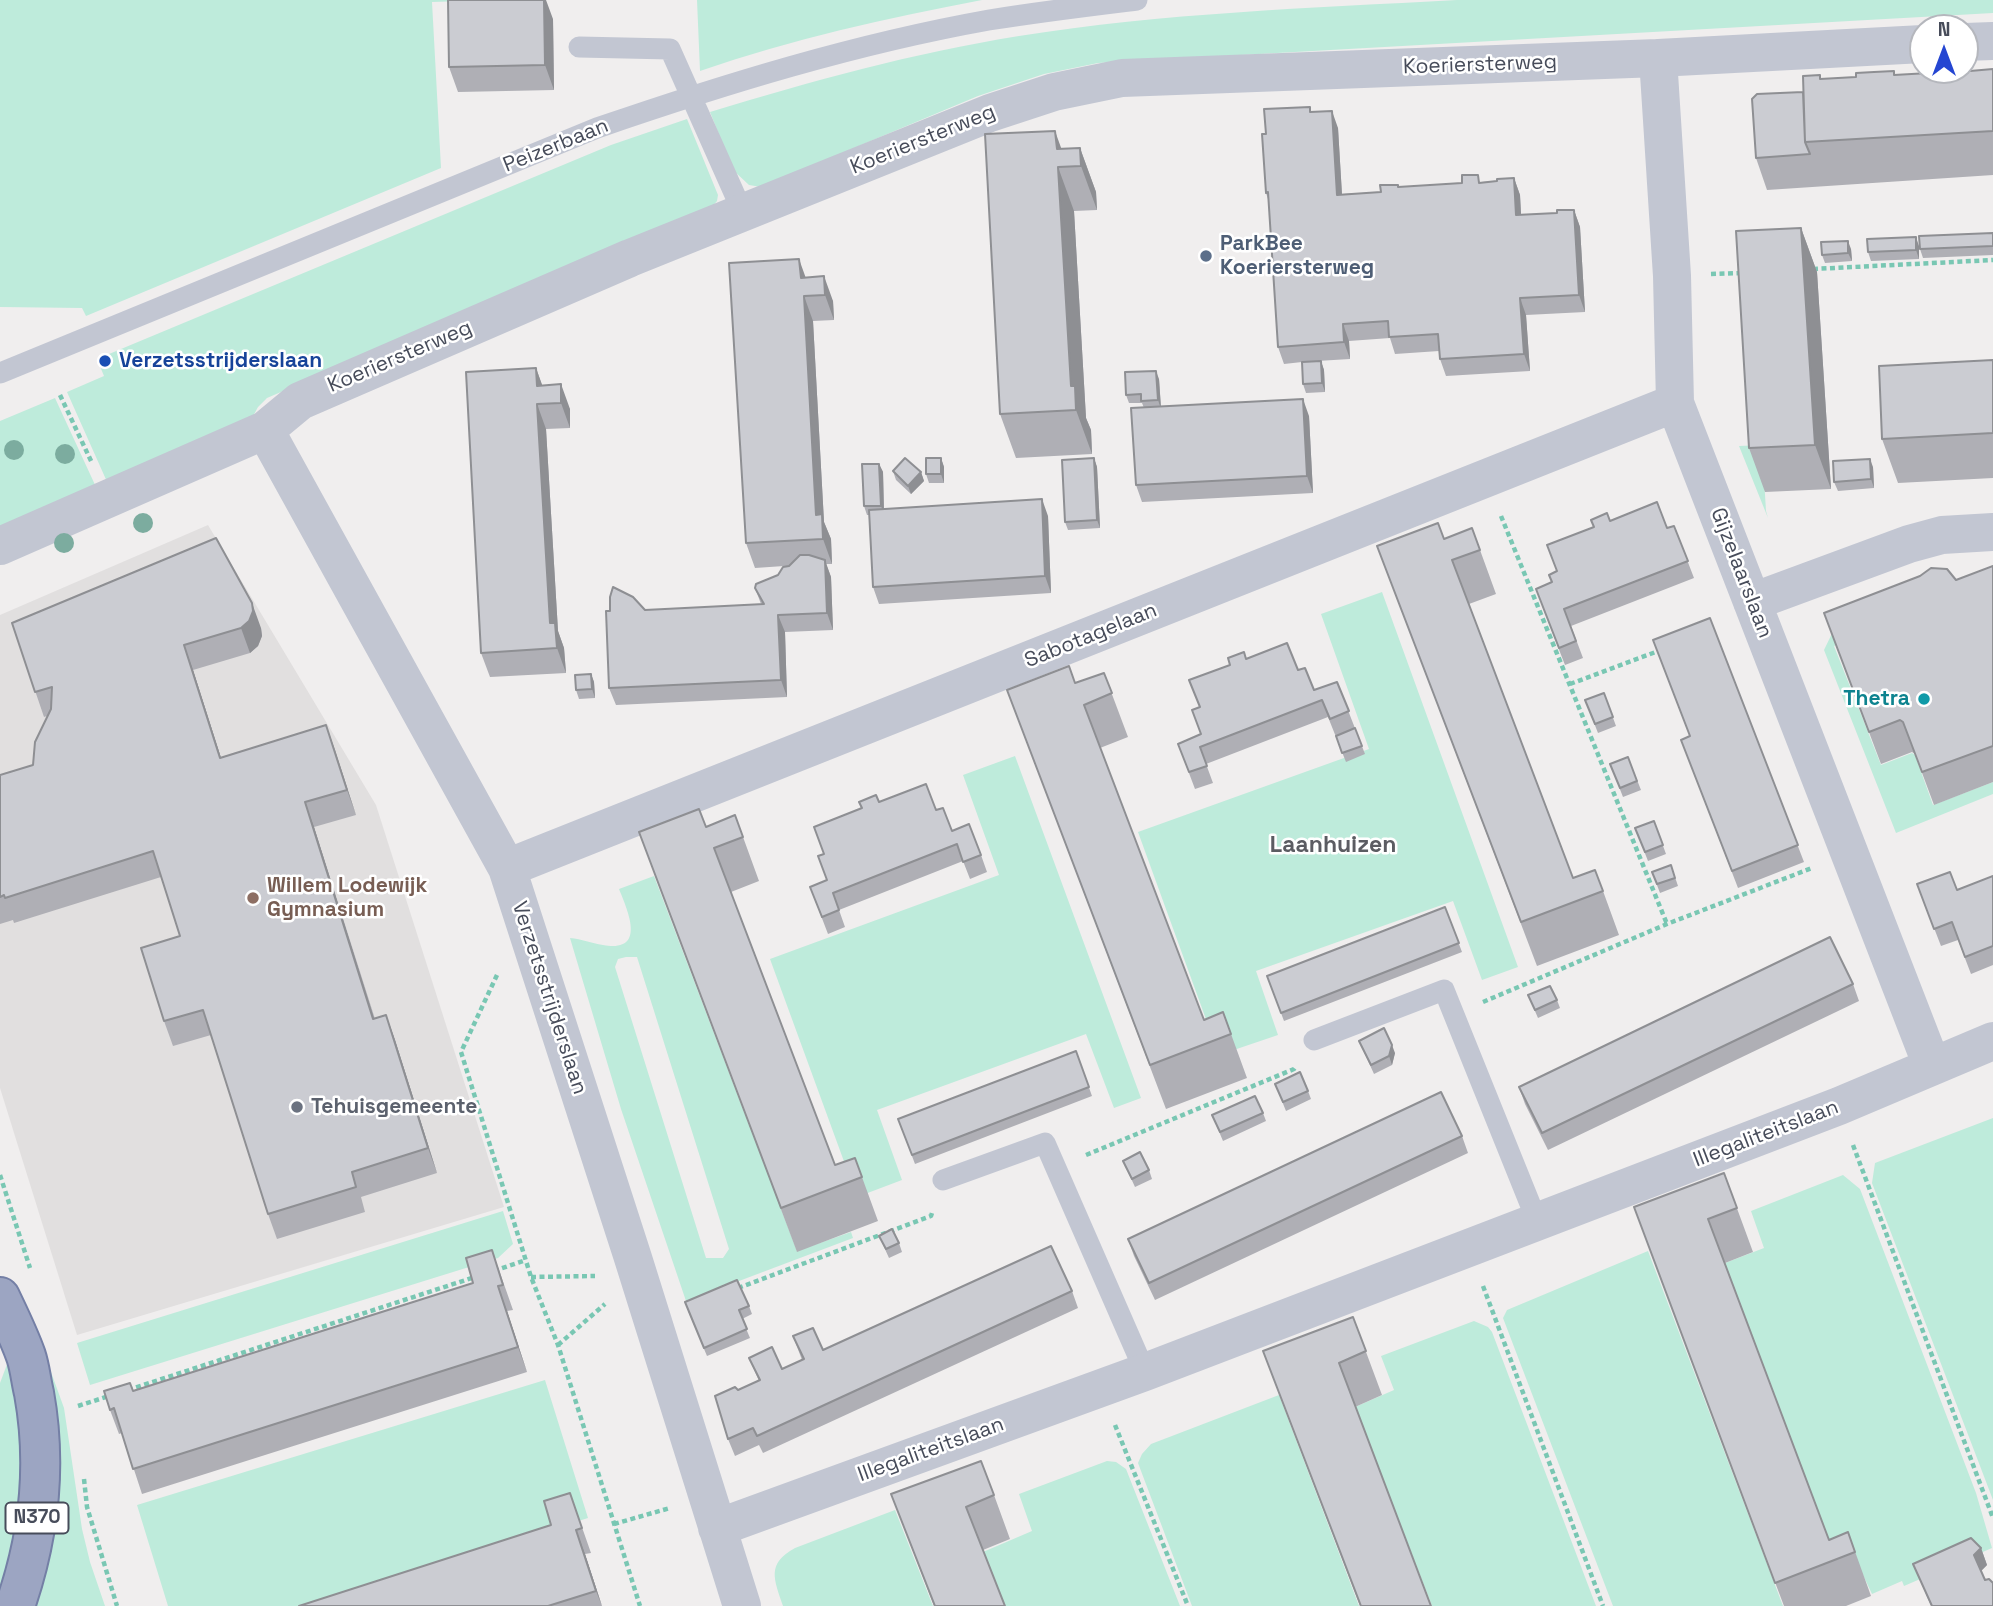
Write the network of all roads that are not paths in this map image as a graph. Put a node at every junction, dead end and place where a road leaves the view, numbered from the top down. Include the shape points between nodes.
1 (1137, 0) edge
2 (1909, 45) edge
3 (579, 47) dead end
4 (1658, 58) junction
5 (690, 97) junction
6 (743, 213) junction
7 (0, 373) edge
8 (1675, 403) junction
9 (265, 430) junction
10 (1993, 532) edge
11 (0, 546) edge
12 (1752, 601) junction
13 (507, 868) junction
14 (1314, 1040) road end
15 (1993, 1041) edge
16 (1932, 1066) junction
17 (943, 1180) road end
18 (1536, 1222) junction
19 (0, 1297) edge
20 (1145, 1372) junction
21 (712, 1513) junction
22 (15, 1606) edge
23 (742, 1606) edge

1 - 5 lane, Peizerbaan via 987,21 911,37
2 - 4 street, Koeriersterweg
3 - 5 lane via 670,49
4 - 6 street, Koeriersterweg via 1122,78 1054,92 990,113
4 - 8 street, Gijzelaarslaan
5 - 6 lane
5 - 7 lane, Peizerbaan via 597,128
6 - 9 street, Koeriersterweg via 300,401
8 - 12 street, Gijzelaarslaan
8 - 13 street, Sabotagelaan
9 - 11 street, Koeriersterweg
9 - 13 street, Verzetsstrijderslaan
10 - 12 street via 1909,544
12 - 16 street, Gijzelaarslaan
13 - 21 street, Verzetsstrijderslaan
14 - 18 lane via 1444,990
15 - 16 street, Illegaliteitslaan
16 - 18 street, Illegaliteitslaan
17 - 20 lane via 1045,1143
18 - 20 street, Illegaliteitslaan
19 - 22 highway, N370 via 27,1357 42,1450 33,1538
20 - 21 street, Illegaliteitslaan
21 - 23 street, Verzetsstrijderslaan

